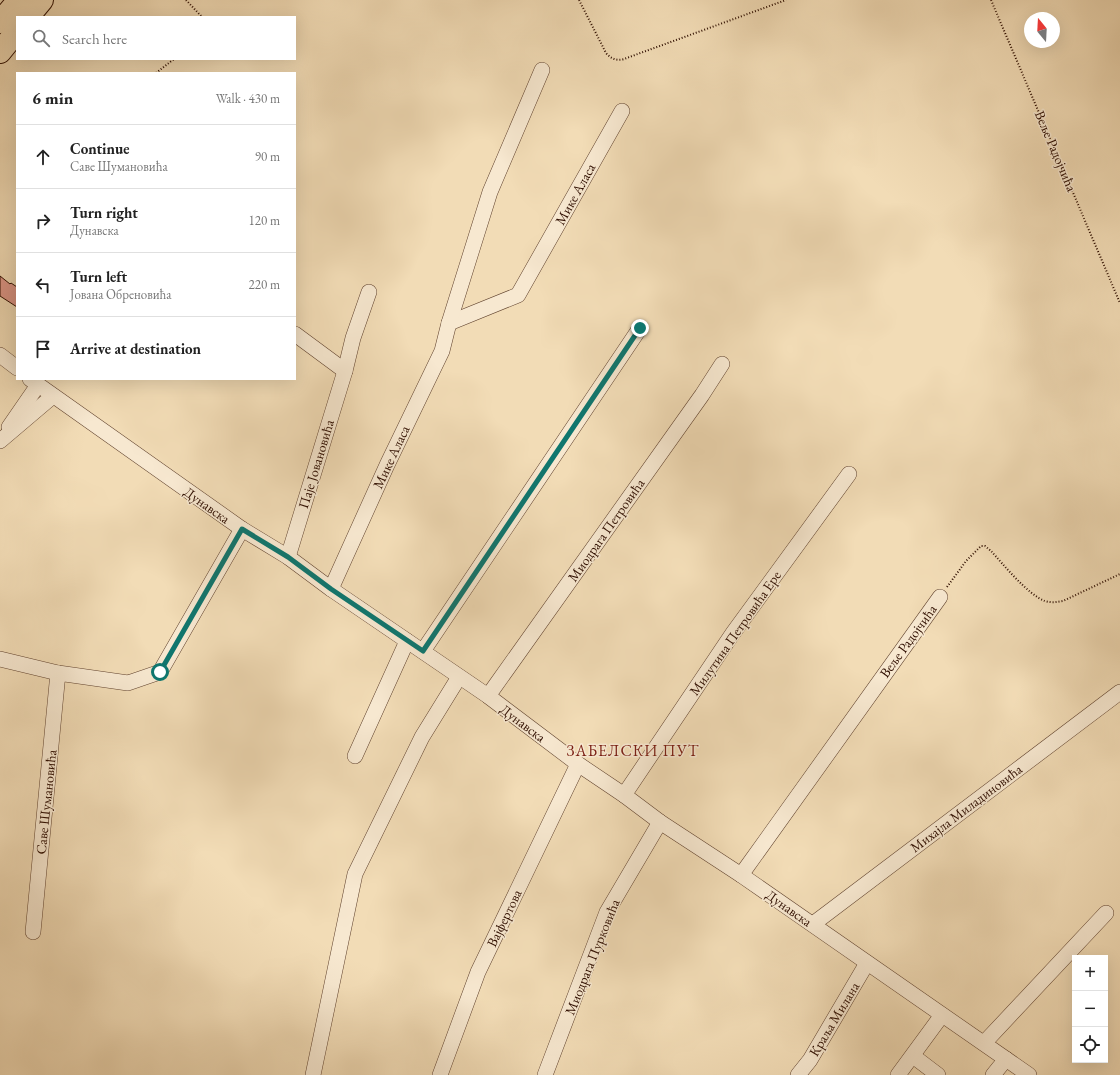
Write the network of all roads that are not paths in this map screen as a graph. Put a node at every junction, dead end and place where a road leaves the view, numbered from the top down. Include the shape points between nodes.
1 (18, 0) edge
2 (42, 0) edge
3 (29, 16) edge
4 (0, 22) edge
5 (16, 32) edge
6 (0, 52) edge
7 (542, 70) dead end
8 (622, 111) dead end
9 (369, 292) dead end
10 (449, 323) junction
11 (640, 328) dead end
12 (296, 335) edge
13 (0, 355) edge
14 (722, 364) dead end
15 (16, 367) edge
16 (345, 371) junction
17 (34, 382) edge
18 (53, 396) junction
19 (0, 441) edge
20 (848, 474) dead end
21 (242, 529) junction
22 (288, 557) junction
23 (331, 589) junction
24 (940, 597) road end
25 (407, 640) junction
26 (423, 651) junction
27 (0, 659) edge
28 (58, 672) junction
29 (459, 677) junction
30 (1120, 692) edge
31 (488, 696) junction
32 (355, 756) dead end
33 (578, 764) junction
34 (624, 795) junction
35 (660, 822) junction
36 (741, 875) junction
37 (1106, 913) dead end
38 (813, 924) junction
39 (33, 932) dead end
40 (867, 963) junction
41 (942, 1015) junction
42 (984, 1044) junction
43 (913, 1056) junction
44 (1006, 1059) junction
45 (313, 1075) edge
46 (440, 1075) edge
47 (545, 1075) edge
48 (798, 1075) edge
49 (898, 1075) edge
50 (938, 1075) edge
51 (993, 1075) edge
52 (1029, 1075) edge

1 - 4 highway
2 - 3 highway
5 - 6 highway
7 - 10 street, Мике Аласа via 490,192
8 - 10 street, Мике Аласа via 518,295
9 - 16 street, Паје Јовановића
10 - 23 street, Мике Аласа via 442,351 386,465
11 - 26 street
12 - 16 street
13 - 15 street
14 - 31 street, Миодрага Петровића
16 - 22 street, Паје Јовановића
17 - 18 street, Дунавска
17 - 19 street
18 - 19 street
18 - 21 street, Дунавска
20 - 34 street, Милутина Петровића Ере via 733,633
21 - 22 street, Дунавска
21 - 28 street via 160,672 128,683
22 - 23 street, Дунавска
23 - 25 street, Дунавска
24 - 36 street, Веље Радојчића
25 - 26 street, Дунавска
25 - 32 street
26 - 29 street, Дунавска
27 - 28 street
28 - 39 street, Саве Шумановића
29 - 31 street, Дунавска
29 - 45 street via 422,737 355,874
30 - 38 street, Михајла Миладиновића
31 - 33 street, Дунавска
33 - 34 street, Дунавска
33 - 46 street, Вајфертова via 478,972
34 - 35 street, Дунавска
35 - 36 street, Дунавска
35 - 47 street, Миодрага Пурковића via 607,912
36 - 38 street, Дунавска
37 - 42 street
38 - 40 street, Дунавска
40 - 41 street, Дунавска
40 - 48 street, Краља Милана via 810,1060
41 - 42 street, Дунавска
41 - 43 street
42 - 44 street, Дунавска
43 - 49 street
43 - 50 street
44 - 51 street
44 - 52 street, Дунавска

